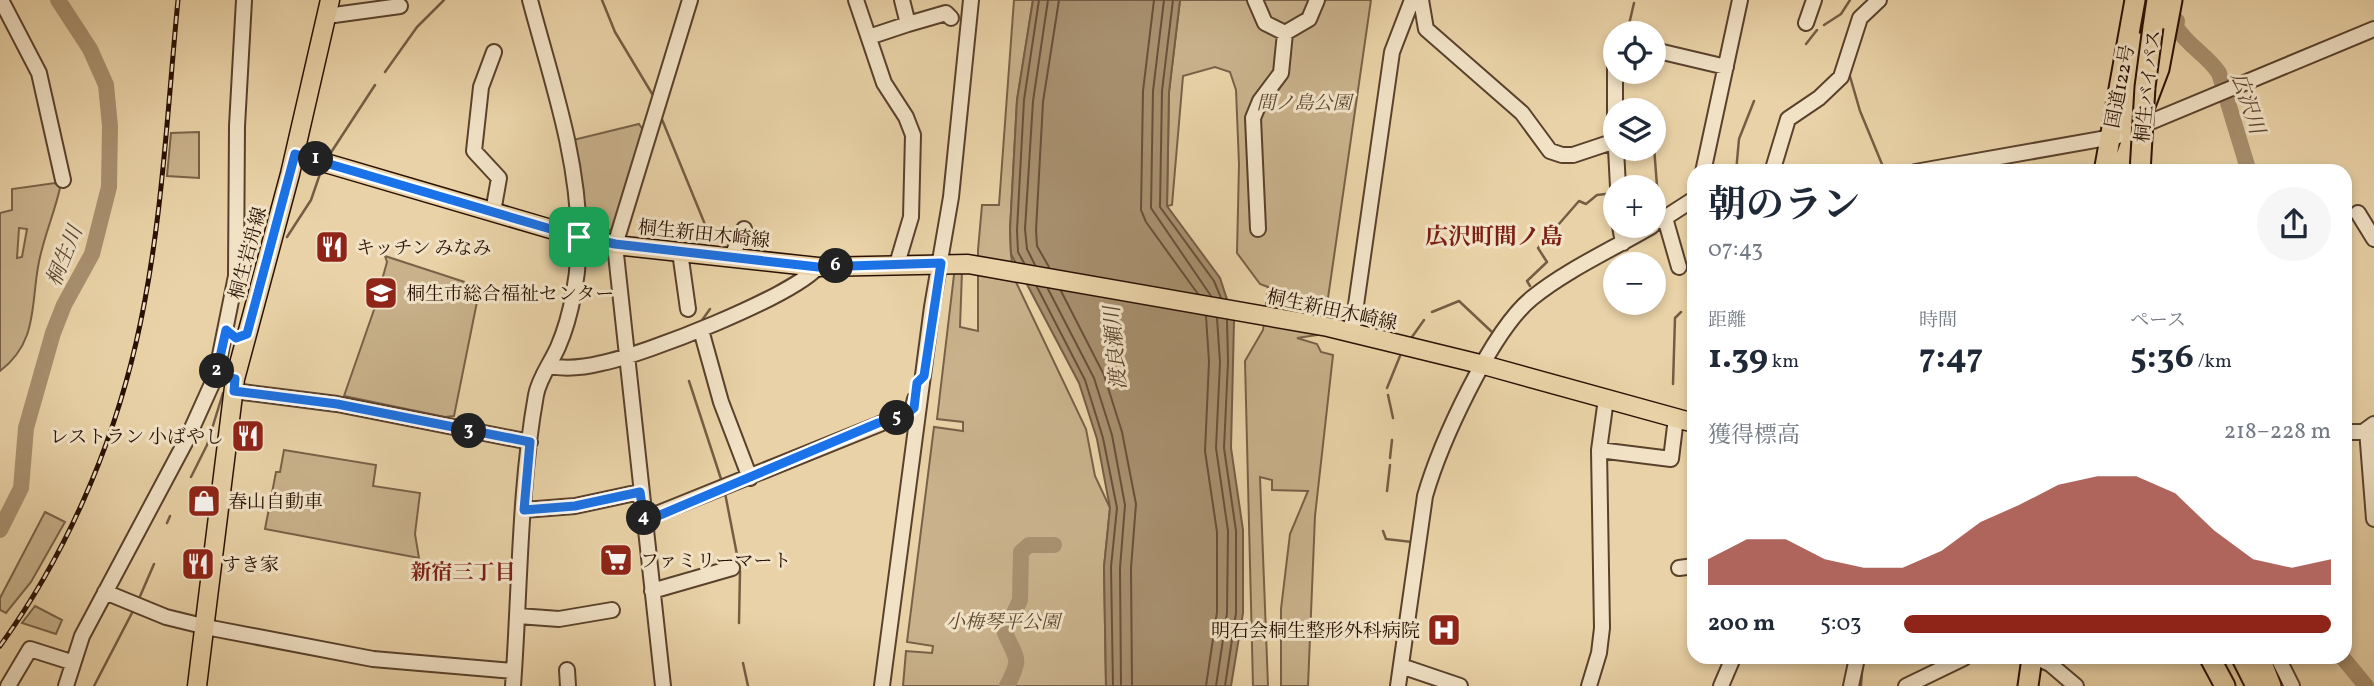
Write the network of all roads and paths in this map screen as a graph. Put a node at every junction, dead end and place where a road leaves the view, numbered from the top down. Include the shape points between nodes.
1 (1, 0) edge
2 (243, 0) edge
3 (530, 0) edge
4 (690, 0) edge
5 (856, 0) edge
6 (902, 0) edge
7 (971, 0) edge
8 (1255, 0) edge
9 (1317, 0) edge
10 (1412, 0) edge
11 (1421, 0) edge
12 (1740, 0) edge
13 (1814, 0) edge
14 (1879, 0) edge
15 (2134, 0) edge
16 (2146, 0) edge
17 (2157, 0) edge
18 (2172, 0) edge
19 (400, 6) dead end
20 (329, 8) edge
21 (951, 18) dead end
22 (1806, 23) dead end
23 (908, 24) junction
24 (2147, 26) junction
25 (2374, 29) edge
26 (1285, 33) junction
27 (869, 37) junction
28 (494, 52) dead end
29 (1666, 53) edge
30 (1726, 67) junction
31 (2136, 128) junction
32 (2109, 139) junction
33 (1603, 145) edge
34 (295, 154) junction
35 (1705, 164) edge
36 (1774, 164) edge
37 (1962, 164) edge
38 (2107, 164) edge
39 (2110, 164) edge
40 (2123, 164) edge
41 (2129, 164) edge
42 (2140, 164) edge
43 (2146, 164) edge
44 (63, 180) dead end
45 (1687, 204) edge
46 (493, 212) junction
47 (2358, 213) dead end
48 (1666, 217) edge
49 (744, 229) dead end
50 (1258, 229) dead end
51 (579, 237) junction
52 (1622, 238) edge
53 (1632, 238) edge
54 (1664, 238) edge
55 (2374, 239) edge
56 (1623, 243) junction
57 (615, 244) junction
58 (680, 252) junction
59 (731, 258) junction
60 (950, 263) junction
61 (897, 264) junction
62 (818, 267) junction
63 (1679, 267) dead end
64 (688, 309) dead end
65 (226, 330) junction
66 (701, 330) junction
67 (1352, 332) junction
68 (247, 334) junction
69 (625, 356) junction
70 (1484, 365) junction
71 (549, 366) junction
72 (216, 375) junction
73 (924, 376) junction
74 (235, 385) junction
75 (1606, 399) junction
76 (1676, 418) junction
77 (1687, 421) edge
78 (2370, 427) edge
79 (2352, 431) edge
80 (530, 442) junction
81 (1599, 450) junction
82 (750, 478) junction
83 (640, 492) junction
84 (524, 510) junction
85 (644, 519) junction
86 (2374, 519) edge
87 (732, 568) dead end
88 (652, 591) junction
89 (105, 592) junction
90 (611, 610) dead end
91 (518, 616) junction
92 (204, 627) junction
93 (71, 662) junction
94 (1730, 664) edge
95 (1856, 664) edge
96 (1952, 664) edge
97 (2031, 664) edge
98 (2050, 664) edge
99 (2213, 664) edge
100 (2232, 664) edge
101 (2245, 664) edge
102 (2262, 664) edge
103 (2281, 664) edge
104 (1401, 666) junction
105 (567, 670) dead end
106 (514, 679) edge
107 (8, 686) edge
108 (65, 686) edge
109 (197, 686) edge
110 (568, 686) edge
111 (663, 686) edge
112 (882, 686) edge
113 (1398, 686) edge
114 (1460, 686) edge
115 (1589, 686) edge
116 (1722, 686) edge
117 (1852, 686) edge
118 (1906, 686) edge
119 (2028, 686) edge
120 (2076, 686) edge
121 (2225, 686) edge
122 (2242, 686) edge
123 (2256, 686) edge
124 (2271, 686) edge
125 (2292, 686) edge

1 - 44 street via 39,73
2 - 65 street via 236,276
3 - 51 street via 572,161
4 - 57 street
5 - 27 street
6 - 23 street
7 - 60 street via 951,197
8 - 26 street via 1265,23
9 - 26 street via 1309,19
10 - 67 street via 1392,52
11 - 33 street via 1426,29 1512,104 1550,150 1573,155
12 - 30 street
13 - 22 street
14 - 36 street via 1860,18 1840,77 1788,119
15 - 32 highway, 国道122号
16 - 24 highway, 桐生バイパス
17 - 24 highway, 桐生バイパス
18 - 31 highway, 国道122号 via 2159,69
19 - 20 street
20 - 34 main road, 桐生岩舟線
21 - 23 street via 946,13
23 - 27 street
24 - 41 highway, 桐生バイパス
24 - 42 highway, 桐生バイパス, bridge
25 - 31 street
26 - 50 street via 1281,73 1253,118
27 - 61 street via 884,83 913,135 911,217
28 - 46 street via 481,87 474,151 499,178
29 - 30 street
30 - 35 street
31 - 32 street
31 - 39 highway via 2117,147
31 - 40 highway, 国道122号
31 - 43 highway via 2144,139
32 - 37 street
32 - 38 highway, 国道122号
34 - 46 main road, 桐生新田木崎線
34 - 68 main road, 桐生岩舟線
45 - 48 street
46 - 51 main road, 桐生新田木崎線
47 - 55 street
49 - 59 street
51 - 57 main road, 桐生新田木崎線
51 - 71 street via 567,320
52 - 56 street
53 - 56 street
54 - 63 street
56 - 70 street via 1531,298
57 - 58 main road, 桐生新田木崎線
57 - 69 street
58 - 59 main road, 桐生新田木崎線
58 - 64 street
59 - 62 main road, 桐生新田木崎線
60 - 61 main road, 桐生新田木崎線
60 - 67 main road, 桐生新田木崎線
60 - 73 street
61 - 62 main road, 桐生新田木崎線
62 - 66 street via 756,305
65 - 68 street via 236,338
65 - 72 street
66 - 69 street
66 - 82 street
67 - 70 main road, 桐生新田木崎線
68 - 74 main road, 桐生岩舟線
69 - 71 street via 603,363
69 - 83 street
70 - 75 main road, 桐生新田木崎線
70 - 104 street via 1425,496
71 - 80 street via 536,393
72 - 74 street
72 - 89 street
73 - 82 street via 917,383 910,414 878,423
73 - 112 street
74 - 80 street
74 - 92 main road, 桐生岩舟線
75 - 76 main road, 桐生新田木崎線
75 - 81 street
76 - 77 main road, 桐生新田木崎線
76 - 81 street via 1671,459
78 - 79 street
78 - 86 street
80 - 84 street
81 - 115 street via 1602,628
82 - 85 street
83 - 84 street via 575,506
83 - 85 street
84 - 91 street
85 - 88 street
87 - 88 street
88 - 111 street
89 - 92 street
89 - 93 street
90 - 91 street via 559,620
91 - 106 street
92 - 106 street via 373,659
92 - 109 main road, 桐生岩舟線
93 - 107 street via 30,649
93 - 108 street
94 - 116 street
95 - 117 street
96 - 118 street
97 - 119 highway
98 - 120 street
99 - 121 highway
100 - 122 highway
101 - 123 highway
102 - 124 highway
103 - 125 street
104 - 113 street
104 - 114 street
105 - 110 street

